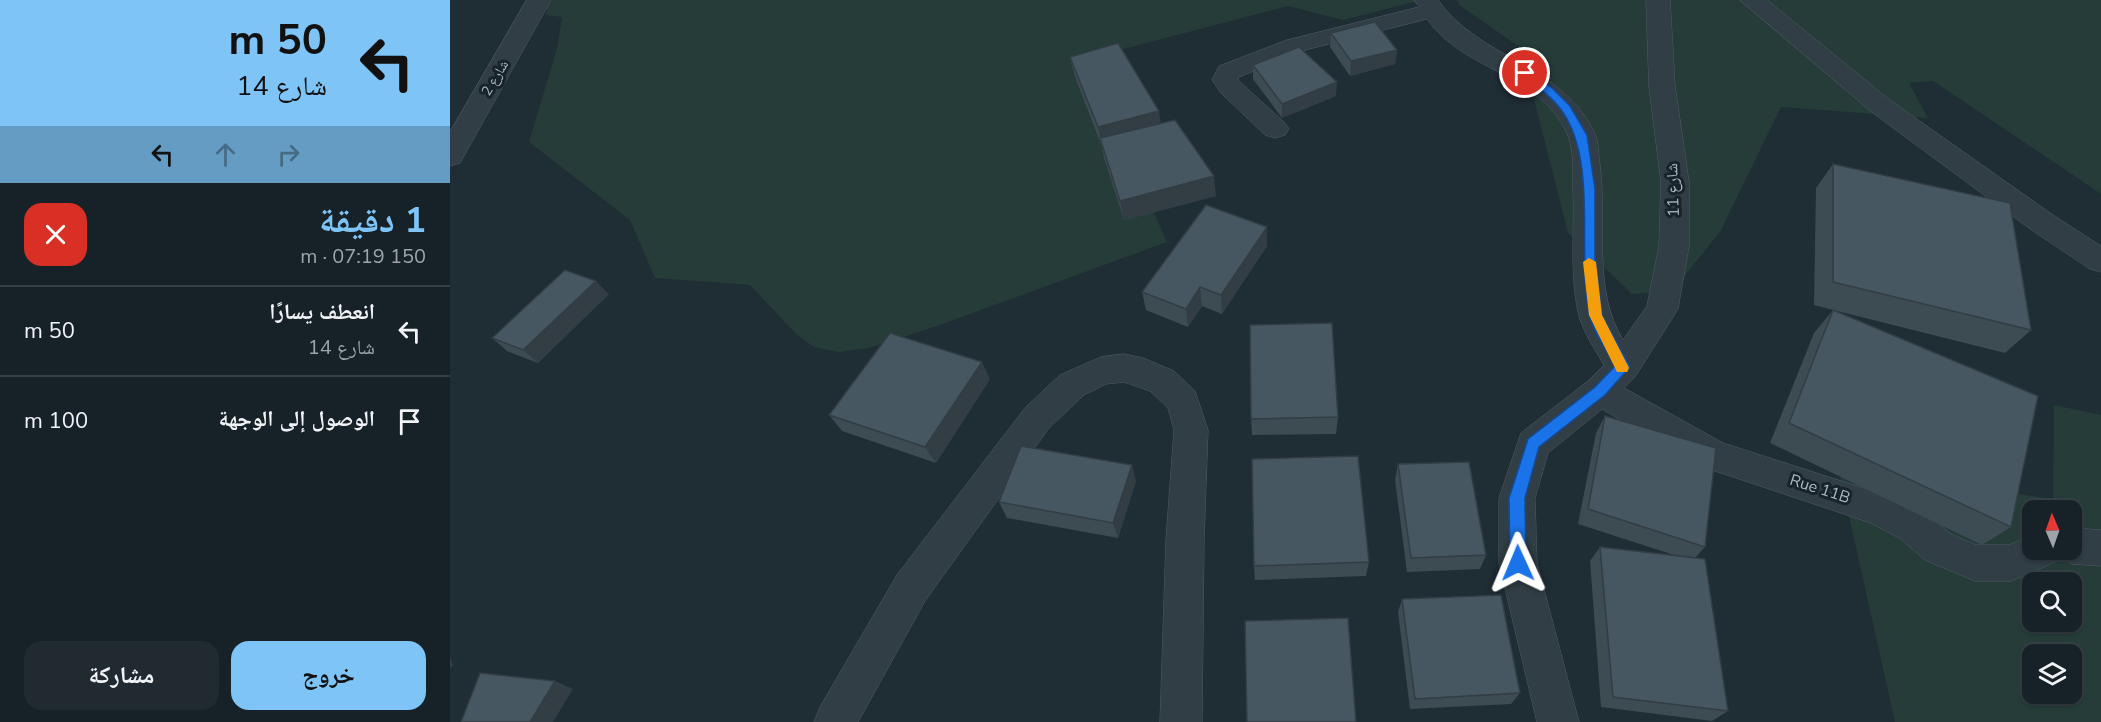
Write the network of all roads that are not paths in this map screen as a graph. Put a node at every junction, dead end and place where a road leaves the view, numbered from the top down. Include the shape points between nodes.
1 (539, 0) edge
2 (1658, 0) edge
3 (1752, 0) edge
4 (1429, 5) edge
5 (1275, 129) dead end
6 (450, 156) edge
7 (2101, 261) edge
8 (1611, 379) junction
9 (2082, 547) edge
10 (2101, 548) edge
11 (2022, 558) edge
12 (835, 722) edge
13 (1181, 722) edge
14 (1558, 722) edge

1 - 6 street, شارع 2
2 - 8 street, شارع 11 via 1662,86 1675,182 1674,246 1662,309
3 - 7 street via 1882,107
4 - 5 street via 1296,45 1228,72 1225,80 1229,86
4 - 8 street via 1456,34 1548,90 1566,108 1581,135 1589,189 1589,258 1595,315
8 - 11 street, Rue 11B via 1713,454 1881,510 1914,527 1938,547 1975,563 2011,563
8 - 14 street, شارع 11 via 1533,444 1517,498 1518,563
9 - 10 street
12 - 13 street via 911,588 1037,418 1072,385 1101,371 1124,368 1162,381 1183,401 1191,429

